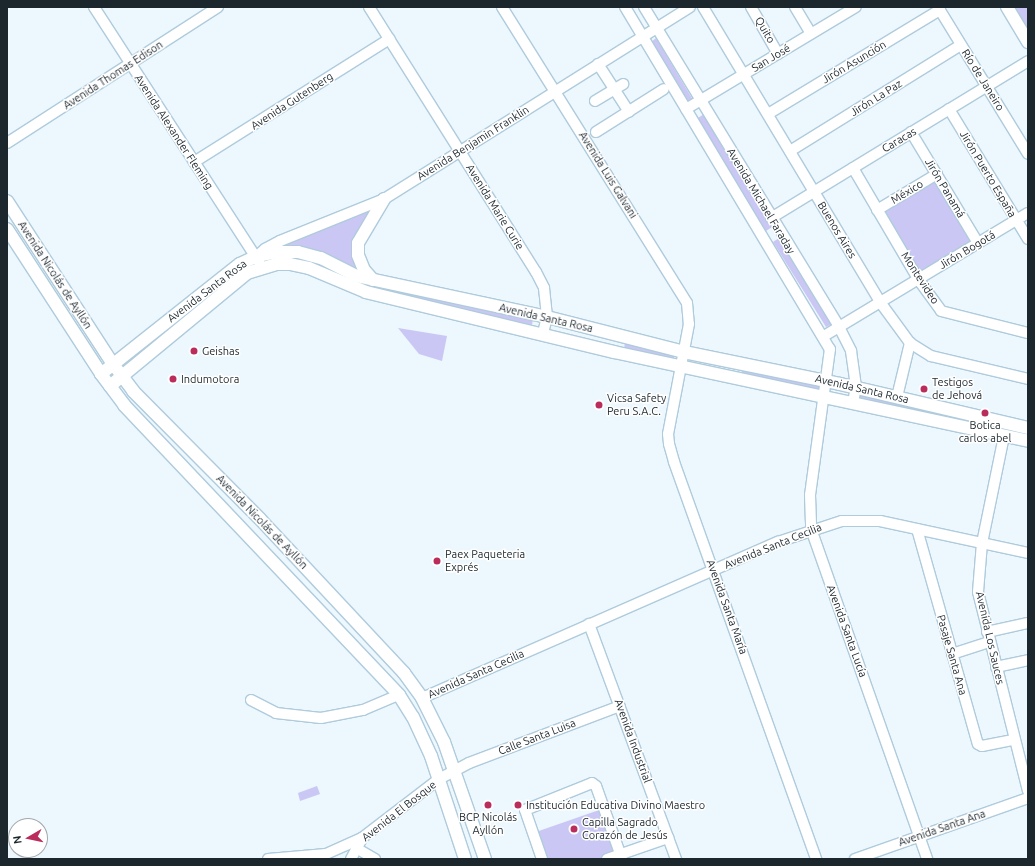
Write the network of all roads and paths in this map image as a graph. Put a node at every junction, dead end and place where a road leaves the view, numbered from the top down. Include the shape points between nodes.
1 (94, 7) edge
2 (218, 7) edge
3 (369, 7) edge
4 (502, 7) edge
5 (625, 7) edge
6 (644, 7) edge
7 (690, 7) edge
8 (703, 7) edge
9 (751, 7) edge
10 (794, 7) edge
11 (856, 7) edge
12 (1007, 7) edge
13 (939, 8) edge
14 (656, 27) junction
15 (811, 34) junction
16 (642, 36) junction
17 (389, 39) junction
18 (1028, 42) edge
19 (962, 45) junction
20 (778, 54) junction
21 (1028, 61) edge
22 (130, 64) junction
23 (598, 64) junction
24 (744, 74) junction
25 (619, 87) junction
26 (987, 87) junction
27 (664, 89) dead end
28 (555, 90) junction
29 (595, 101) dead end
30 (700, 101) junction
31 (686, 109) junction
32 (949, 109) junction
33 (629, 112) junction
34 (768, 114) junction
35 (596, 132) dead end
36 (911, 132) junction
37 (7, 143) edge
38 (460, 151) junction
39 (790, 151) junction
40 (1028, 154) edge
41 (194, 162) junction
42 (853, 168) junction
43 (936, 174) junction
44 (814, 192) junction
45 (384, 198) junction
46 (7, 201) edge
47 (878, 210) junction
48 (1028, 213) edge
49 (771, 218) junction
50 (1016, 220) junction
51 (7, 229) edge
52 (779, 232) junction
53 (1028, 239) edge
54 (765, 240) junction
55 (978, 243) junction
56 (257, 256) junction
57 (260, 268) junction
58 (918, 279) junction
59 (373, 280) junction
60 (880, 302) junction
61 (547, 317) junction
62 (839, 327) junction
63 (543, 333) junction
64 (1028, 333) edge
65 (824, 336) junction
66 (910, 343) junction
67 (684, 352) junction
68 (113, 364) junction
69 (680, 367) junction
70 (101, 374) junction
71 (122, 377) junction
72 (1028, 379) edge
73 (827, 381) junction
74 (110, 386) junction
75 (856, 387) junction
76 (825, 396) junction
77 (896, 397) junction
78 (853, 402) junction
79 (1028, 428) edge
80 (1004, 436) junction
81 (1028, 441) edge
82 (811, 529) junction
83 (917, 529) junction
84 (982, 543) junction
85 (1028, 553) edge
86 (714, 571) junction
87 (1028, 623) edge
88 (589, 624) junction
89 (988, 637) junction
90 (952, 654) junction
91 (1028, 660) edge
92 (996, 667) junction
93 (399, 695) junction
94 (422, 698) junction
95 (251, 700) dead end
96 (620, 706) junction
97 (1014, 740) junction
98 (455, 771) junction
99 (439, 779) junction
100 (1028, 791) edge
101 (1028, 798) edge
102 (919, 836) junction
103 (362, 838) junction
104 (668, 838) junction
105 (356, 848) junction
106 (621, 857) edge
107 (295, 858) edge
108 (269, 859) edge
109 (351, 859) edge
110 (375, 859) edge
111 (465, 859) edge
112 (485, 859) edge
113 (542, 859) edge
114 (607, 859) edge
115 (676, 859) edge
116 (816, 859) edge
117 (855, 859) edge
118 (927, 859) edge

1 - 22 street, Avenida Alexander Fleming
2 - 22 street, Avenida Thomas Edison
3 - 17 street, Avenida Marie Curie
4 - 28 street, Avenida Luis Galvani
5 - 16 street, Avenida Michael Faraday
6 - 14 street, Avenida Michael Faraday
7 - 14 street, Avenida Benjamin Franklin
8 - 24 street, Buenos Aires
9 - 20 street, Quito
10 - 15 street
11 - 15 street, San José
12 - 18 main road
13 - 19 street, Río de Janeiro
13 - 34 street, Jirón Asunción
14 - 16 street, Avenida Benjamin Franklin
14 - 30 street, Avenida Michael Faraday
15 - 20 street, San José
16 - 23 street, Avenida Benjamin Franklin
16 - 31 street, Avenida Michael Faraday
17 - 38 street, Avenida Marie Curie
17 - 41 street, Avenida Gutenberg
19 - 26 street, Río de Janeiro
19 - 39 street, Jirón La Paz
20 - 24 street, San José
21 - 26 street, Caracas
22 - 37 street, Avenida Thomas Edison
22 - 41 street, Avenida Alexander Fleming
23 - 25 street
23 - 28 street, Avenida Benjamin Franklin
24 - 30 street, San José
24 - 34 street, Buenos Aires
25 - 29 street
25 - 33 street
26 - 32 street, Caracas
26 - 40 street, Río de Janeiro
27 - 33 street
28 - 38 street, Avenida Benjamin Franklin
28 - 67 street, Avenida Luis Galvani via 687,303 690,324
30 - 31 street, San José
30 - 49 street, Avenida Michael Faraday
31 - 54 street, Avenida Michael Faraday
32 - 36 street, Caracas
32 - 50 street, Jirón Puerto España
33 - 35 street
34 - 39 street, Buenos Aires
36 - 42 street, Caracas
36 - 43 street, Jirón Panamá
38 - 45 street, Avenida Benjamin Franklin
38 - 61 street, Avenida Marie Curie via 542,283
39 - 44 street, Buenos Aires
41 - 56 street, Avenida Alexander Fleming
42 - 44 street, Caracas
42 - 47 street, Montevideo
43 - 47 street, México
43 - 55 street, Jirón Panamá
44 - 49 street, Caracas
44 - 60 street, Buenos Aires
45 - 56 street, Avenida Benjamin Franklin via 280,241
45 - 59 main road via 358,243 361,262
46 - 68 main road, Avenida Nicolás de Ayllón
47 - 58 street, Montevideo
48 - 50 street, Jirón Bogotá
49 - 52 street, Avenida Michael Faraday
50 - 53 street, Jirón Puerto España
50 - 55 street, Jirón Bogotá
51 - 70 main road, Avenida Nicolás de Ayllón
52 - 54 street
52 - 62 street, Avenida Michael Faraday
54 - 65 street, Avenida Michael Faraday
55 - 58 street, Jirón Bogotá
56 - 57 street
56 - 59 main road, Avenida Santa Rosa via 276,252 298,252 321,258 356,276
56 - 68 main road, Avenida Santa Rosa via 240,264
57 - 63 main road, Avenida Santa Rosa via 276,264 303,267 366,292
57 - 71 main road, Avenida Santa Rosa via 247,273
58 - 60 street, Jirón Bogotá
58 - 64 street, Montevideo via 941,311
59 - 61 main road, Avenida Santa Rosa
60 - 62 street, Jirón Bogotá
60 - 66 street, Buenos Aires
61 - 63 street, Avenida Marie Curie
61 - 67 main road, Avenida Santa Rosa
62 - 65 street, Jirón Bogotá
62 - 75 street, Avenida Michael Faraday via 851,351
63 - 69 main road, Avenida Santa Rosa
65 - 73 street, Avenida Michael Faraday via 830,357
66 - 72 street, Buenos Aires via 931,356
66 - 77 street
67 - 69 street, Avenida Santa María
67 - 73 main road, Avenida Santa Rosa
68 - 70 main road, Avenida Santa Rosa
68 - 71 main road, Avenida Nicolás de Ayllón
69 - 76 main road, Avenida Santa Rosa
69 - 86 street, Avenida Santa María via 668,439
70 - 74 main road, Avenida Nicolás de Ayllón
71 - 74 main road, Avenida Santa Rosa
71 - 94 main road, Avenida Nicolás de Ayllón via 304,565 404,673
73 - 75 main road, Avenida Santa Rosa
73 - 76 street, Avenida Michael Faraday
74 - 93 main road, Avenida Nicolás de Ayllón via 180,464
75 - 77 main road, Avenida Santa Rosa
75 - 78 street, Avenida Michael Faraday
76 - 78 main road, Avenida Santa Rosa
76 - 82 street, Avenida Santa Lucía via 810,495
77 - 79 main road, Avenida Santa Rosa
78 - 80 main road, Avenida Santa Rosa
80 - 81 main road, Avenida Santa Rosa
80 - 84 street, Avenida Los Sauces
82 - 83 street, Avenida Santa Cecilia via 842,520 880,521
82 - 86 street, Avenida Santa Cecilia
82 - 102 street, Avenida Santa Lucía
83 - 84 street, Avenida Santa Cecilia
83 - 90 street, Pasaje Santa Ana
84 - 85 street, Avenida Santa Cecilia
84 - 89 street, Avenida Los Sauces via 978,592
86 - 88 street, Avenida Santa Cecilia
86 - 116 street, Avenida Santa María
87 - 89 street
88 - 94 street, Avenida Santa Cecilia
88 - 96 street, Avenida Industrial
89 - 90 street
89 - 92 street, Avenida Los Sauces
90 - 97 street, Pasaje Santa Ana via 978,744 982,746
91 - 92 street
92 - 97 street, Avenida Los Sauces
93 - 95 street via 363,710 321,718 276,713
93 - 99 main road, Avenida Nicolás de Ayllón via 422,735
94 - 98 main road, Avenida Nicolás de Ayllón
96 - 98 street, Calle Santa Luisa
96 - 104 street, Avenida Industrial
97 - 100 street, Avenida Los Sauces
98 - 99 street, Avenida El Bosque
98 - 112 main road, Avenida Nicolás de Ayllón
99 - 103 street, Avenida El Bosque
99 - 111 main road, Avenida Nicolás de Ayllón
101 - 102 street, Avenida Santa Ana
102 - 117 street, Avenida Santa Ana
102 - 118 street, Avenida Santa Lucía
103 - 105 street, Avenida El Bosque
103 - 107 street via 326,854
104 - 106 street
104 - 115 street, Avenida Industrial
105 - 109 street, Avenida El Bosque
105 - 110 street
106 - 113 street via 596,786 592,783 526,808 525,813
106 - 114 street
107 - 108 street

